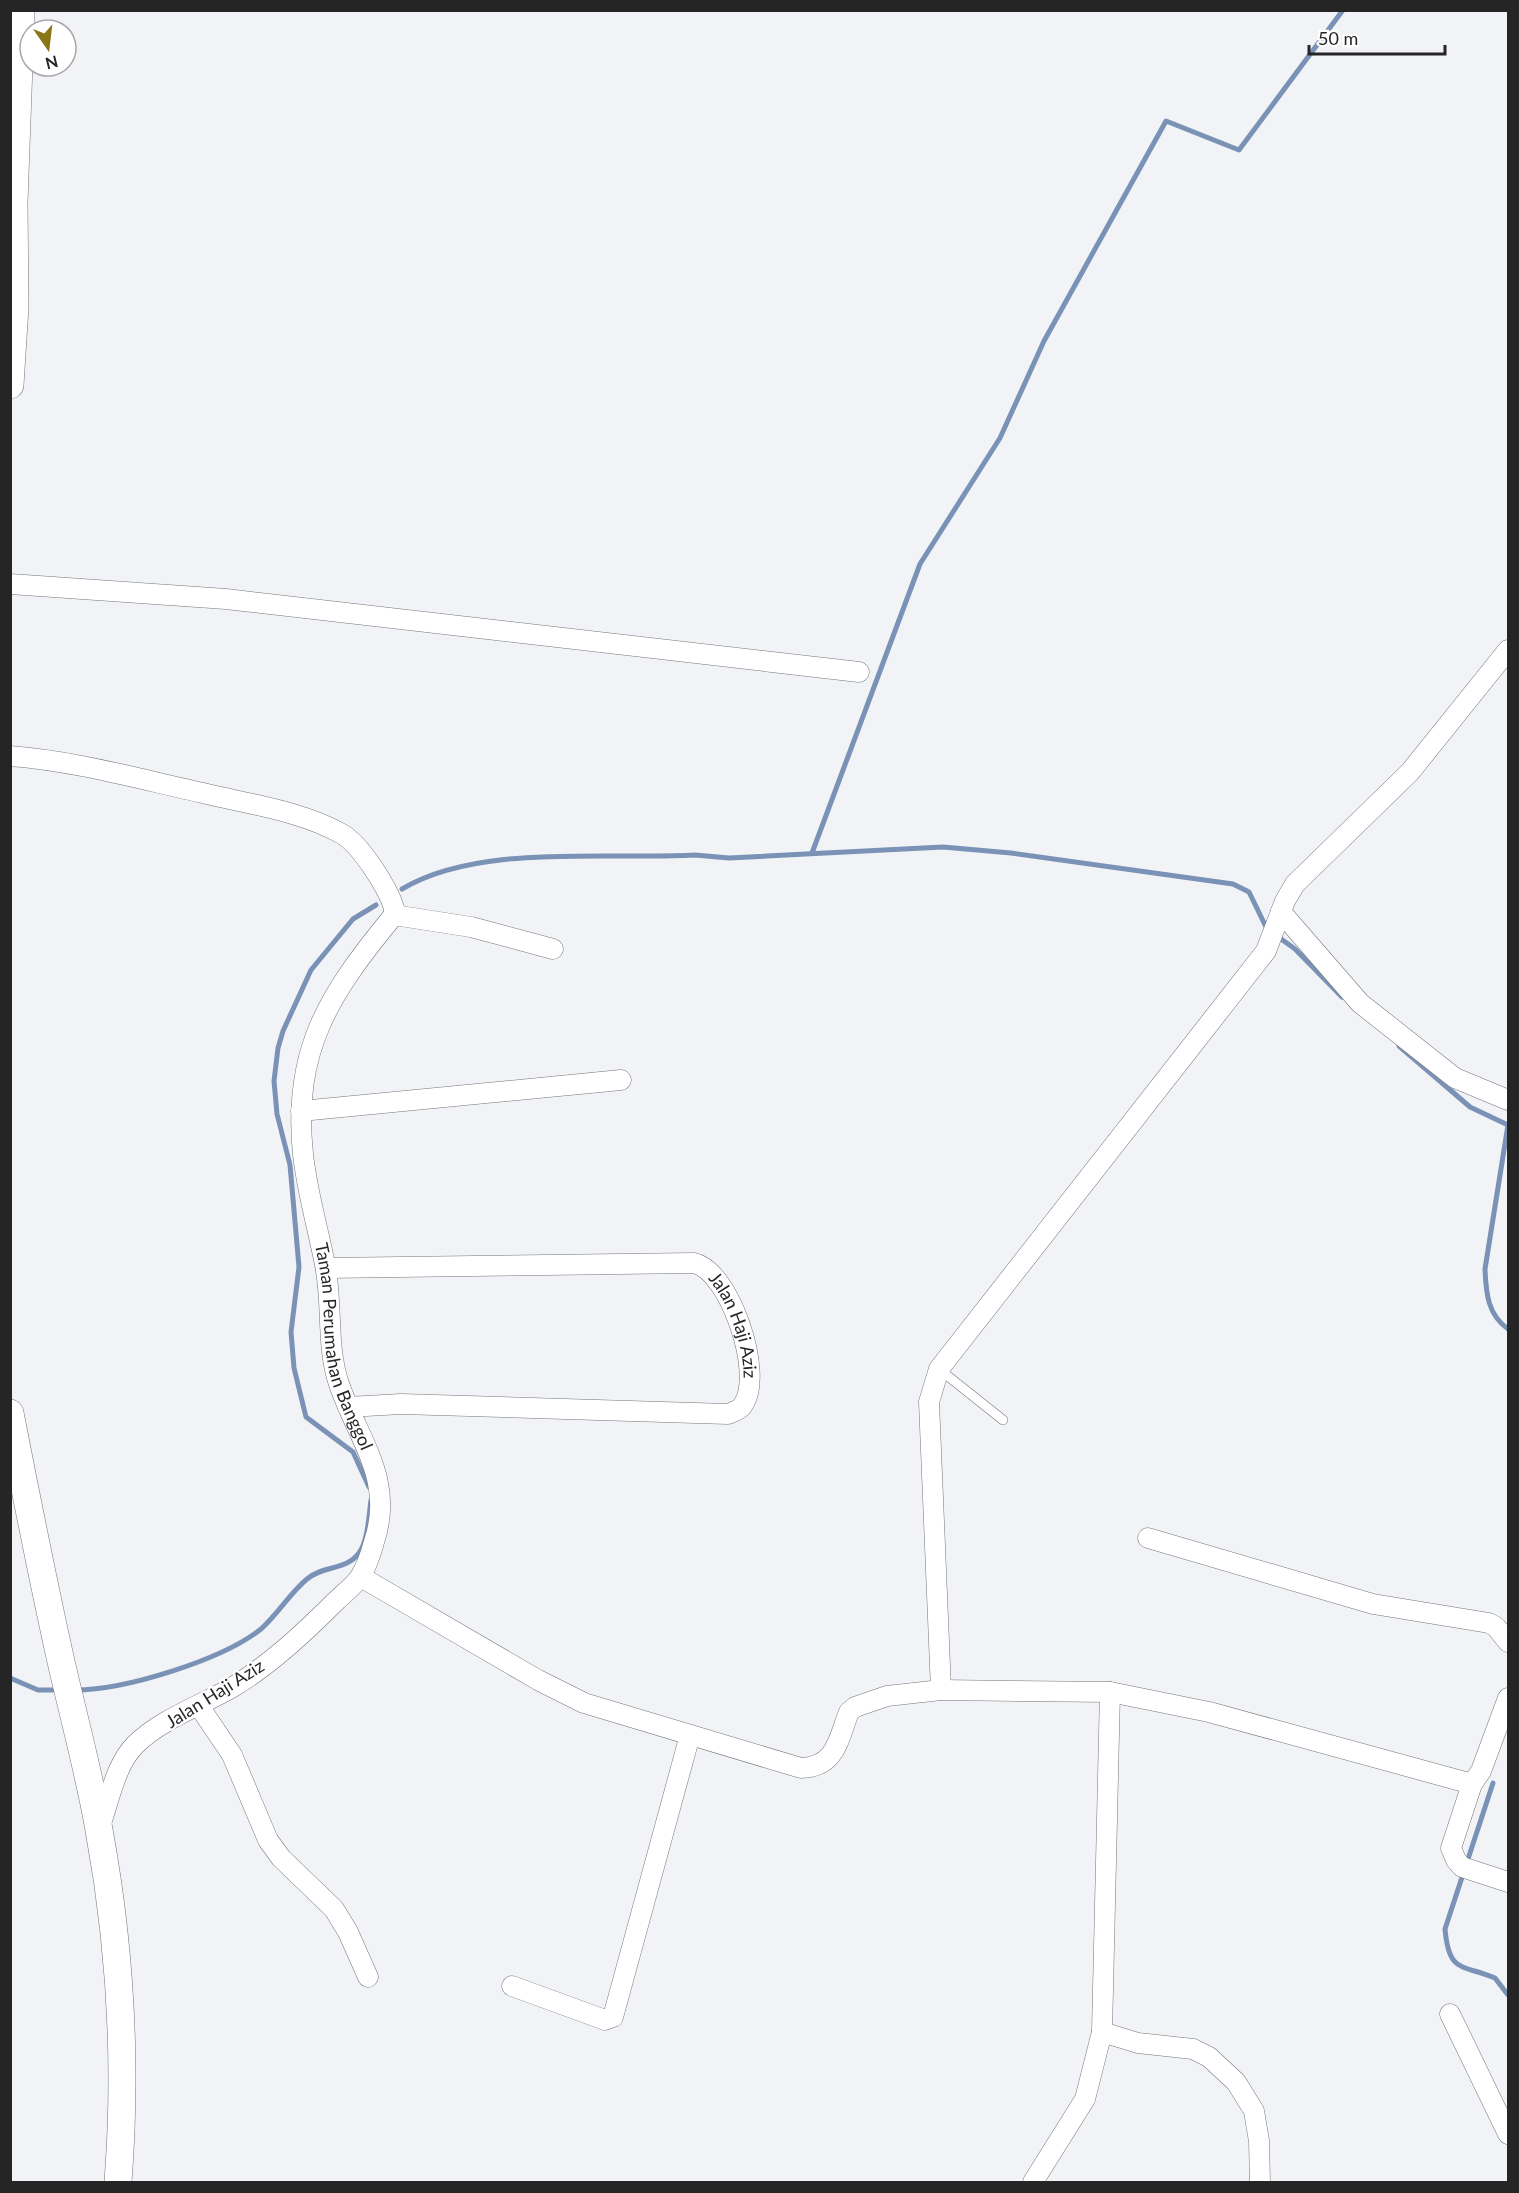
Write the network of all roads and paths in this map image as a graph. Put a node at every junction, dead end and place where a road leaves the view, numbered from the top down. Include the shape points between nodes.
1 (21, 10) edge
2 (10, 385) edge
3 (10, 584) edge
4 (1509, 650) edge
5 (859, 672) dead end
6 (10, 756) edge
7 (394, 915) junction
8 (1279, 919) junction
9 (553, 949) dead end
10 (621, 1080) dead end
11 (1509, 1100) edge
12 (301, 1111) junction
13 (326, 1268) junction
14 (939, 1369) junction
15 (348, 1407) junction
16 (10, 1413) edge
17 (1003, 1420) dead end
18 (1148, 1538) dead end
19 (361, 1577) junction
20 (1509, 1642) edge
21 (941, 1690) junction
22 (1110, 1692) junction
23 (1509, 1698) edge
24 (199, 1706) junction
25 (690, 1735) junction
26 (1472, 1784) junction
27 (99, 1829) junction
28 (1509, 1882) edge
29 (368, 1977) dead end
30 (512, 1986) dead end
31 (1450, 2014) dead end
32 (1102, 2032) junction
33 (1509, 2134) edge
34 (118, 2182) edge
35 (1033, 2182) edge
36 (1260, 2182) edge

1 - 2 street
3 - 5 street via 226,599
4 - 8 street via 1410,772 1295,884
6 - 7 street via 71,764 315,822 344,835 356,846 392,902
7 - 9 street via 471,927
7 - 12 street, Taman Perumahan Banggol via 356,963 317,1029 304,1073
8 - 11 street via 1360,1003 1455,1078
8 - 14 street via 1266,951
10 - 12 street
12 - 13 street, Taman Perumahan Banggol via 303,1154
13 - 15 street, Taman Perumahan Banggol via 337,1380
13 - 15 street, Jalan Haji Aziz via 704,1265 727,1298 750,1361 750,1387 743,1405 728,1414 401,1404
14 - 17 lane
14 - 21 street via 929,1402
15 - 19 street, Taman Perumahan Banggol via 381,1487 380,1520
16 - 27 street
18 - 20 street via 1373,1604 1489,1623
19 - 24 street, Jalan Haji Aziz via 308,1629 260,1668
19 - 25 street via 556,1689 612,1713
21 - 22 street
21 - 25 street via 887,1696 855,1707 849,1712 831,1757 814,1768 801,1768
22 - 26 street via 1209,1712
22 - 32 street
23 - 26 street via 1481,1771
24 - 27 street, Jalan Haji Aziz via 137,1743 128,1753
24 - 29 street via 232,1755 268,1840 281,1858 334,1909
25 - 30 street via 613,2017 605,2020
26 - 28 street via 1451,1848 1463,1866
27 - 34 street via 116,1956
31 - 33 street
32 - 35 street via 1085,2099
32 - 36 street via 1138,2043 1193,2049 1209,2057 1236,2082 1254,2111

